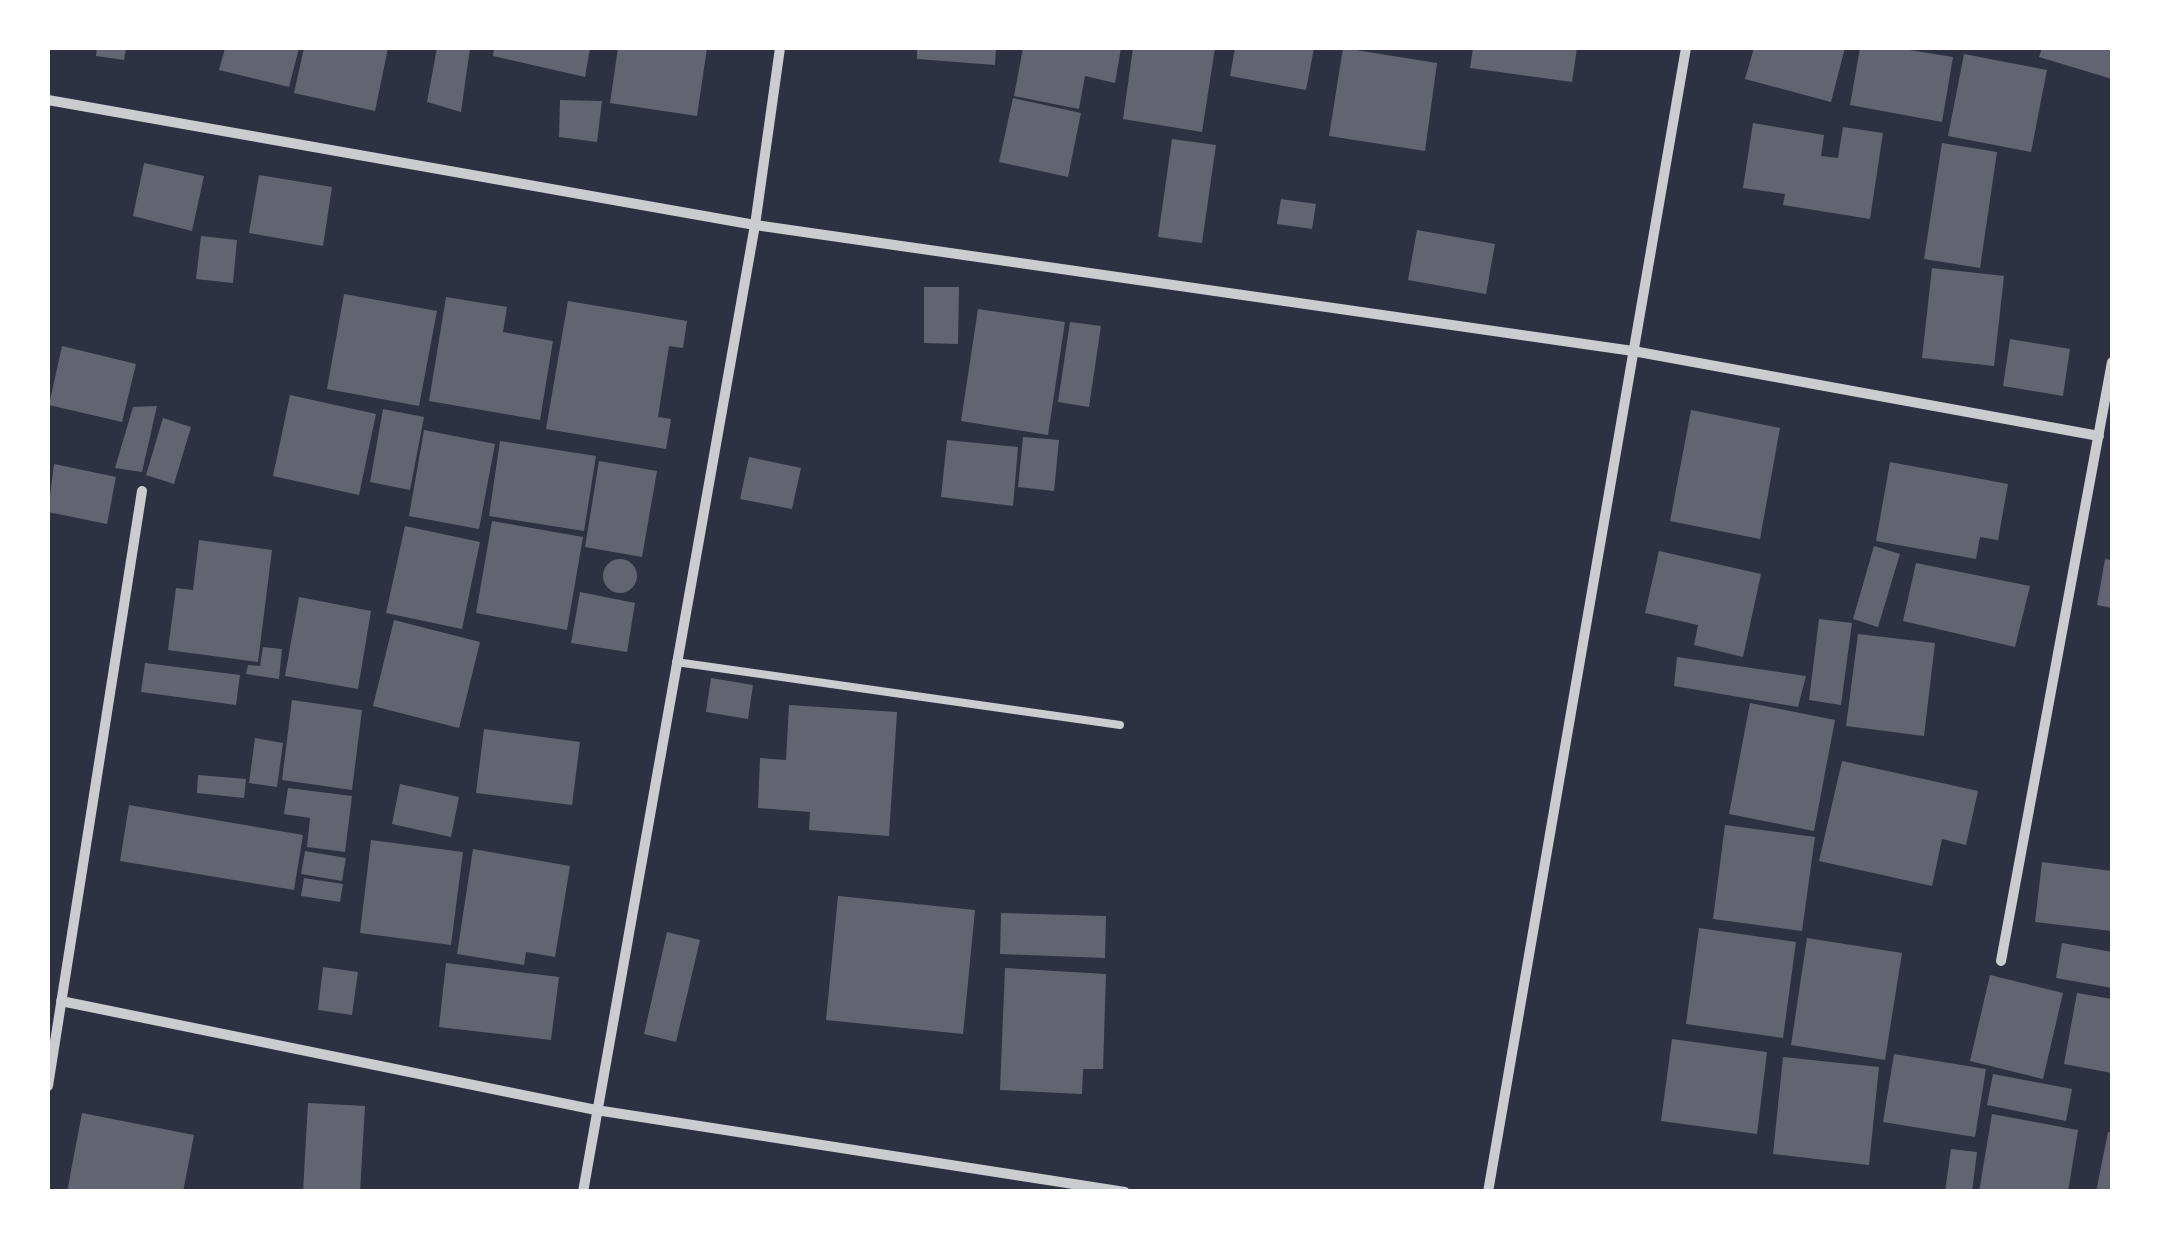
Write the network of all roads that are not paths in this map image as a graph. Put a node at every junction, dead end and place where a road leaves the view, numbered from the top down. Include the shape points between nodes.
1 (780, 48) edge
2 (1686, 48) edge
3 (48, 100) edge
4 (755, 225) junction
5 (1633, 350) junction
6 (2112, 362) edge
7 (2099, 436) junction
8 (142, 491) dead end
9 (676, 662) junction
10 (1120, 725) dead end
11 (2001, 961) dead end
12 (61, 1000) junction
13 (48, 1086) edge
14 (596, 1110) junction
15 (583, 1192) edge
16 (1125, 1192) edge
17 (1488, 1192) edge

1 - 4 street
2 - 5 street
3 - 4 street
4 - 5 street
4 - 9 street
5 - 7 street
5 - 17 street
6 - 7 street
7 - 11 street
8 - 12 street
9 - 10 lane
9 - 14 street
12 - 13 street
12 - 14 street
14 - 15 street
14 - 16 street

